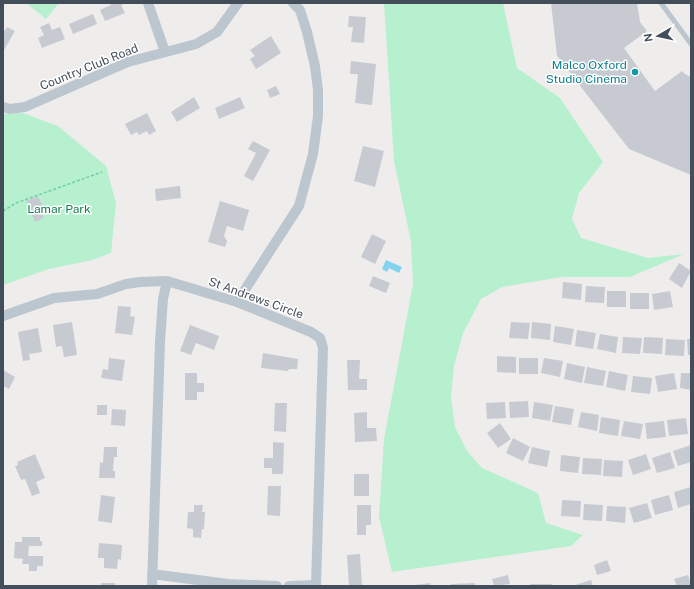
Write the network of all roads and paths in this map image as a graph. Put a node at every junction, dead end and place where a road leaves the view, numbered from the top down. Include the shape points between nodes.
1 (148, 3) edge
2 (238, 3) edge
3 (293, 3) edge
4 (661, 3) edge
5 (691, 44) edge
6 (165, 52) junction
7 (3, 107) edge
8 (102, 172) dead end
9 (3, 211) edge
10 (167, 281) junction
11 (237, 302) junction
12 (3, 316) edge
13 (152, 574) junction
14 (152, 586) edge
15 (277, 586) edge
16 (289, 586) edge
17 (316, 586) edge

1 - 6 street
2 - 6 street, Country Club Road via 217,32 196,44
3 - 11 street via 300,10 315,66 318,116 313,154 299,206
4 - 5 lane
6 - 7 street, Country Club Road via 128,62 25,107
8 - 9 path via 16,203
10 - 11 street, St Andrews Circle
10 - 12 street, St Andrews Circle via 126,284 97,294 54,298
10 - 13 street via 160,341
11 - 17 street, St Andrews Circle via 311,332 320,338 323,348
13 - 14 street
13 - 15 street via 228,584
16 - 17 street

